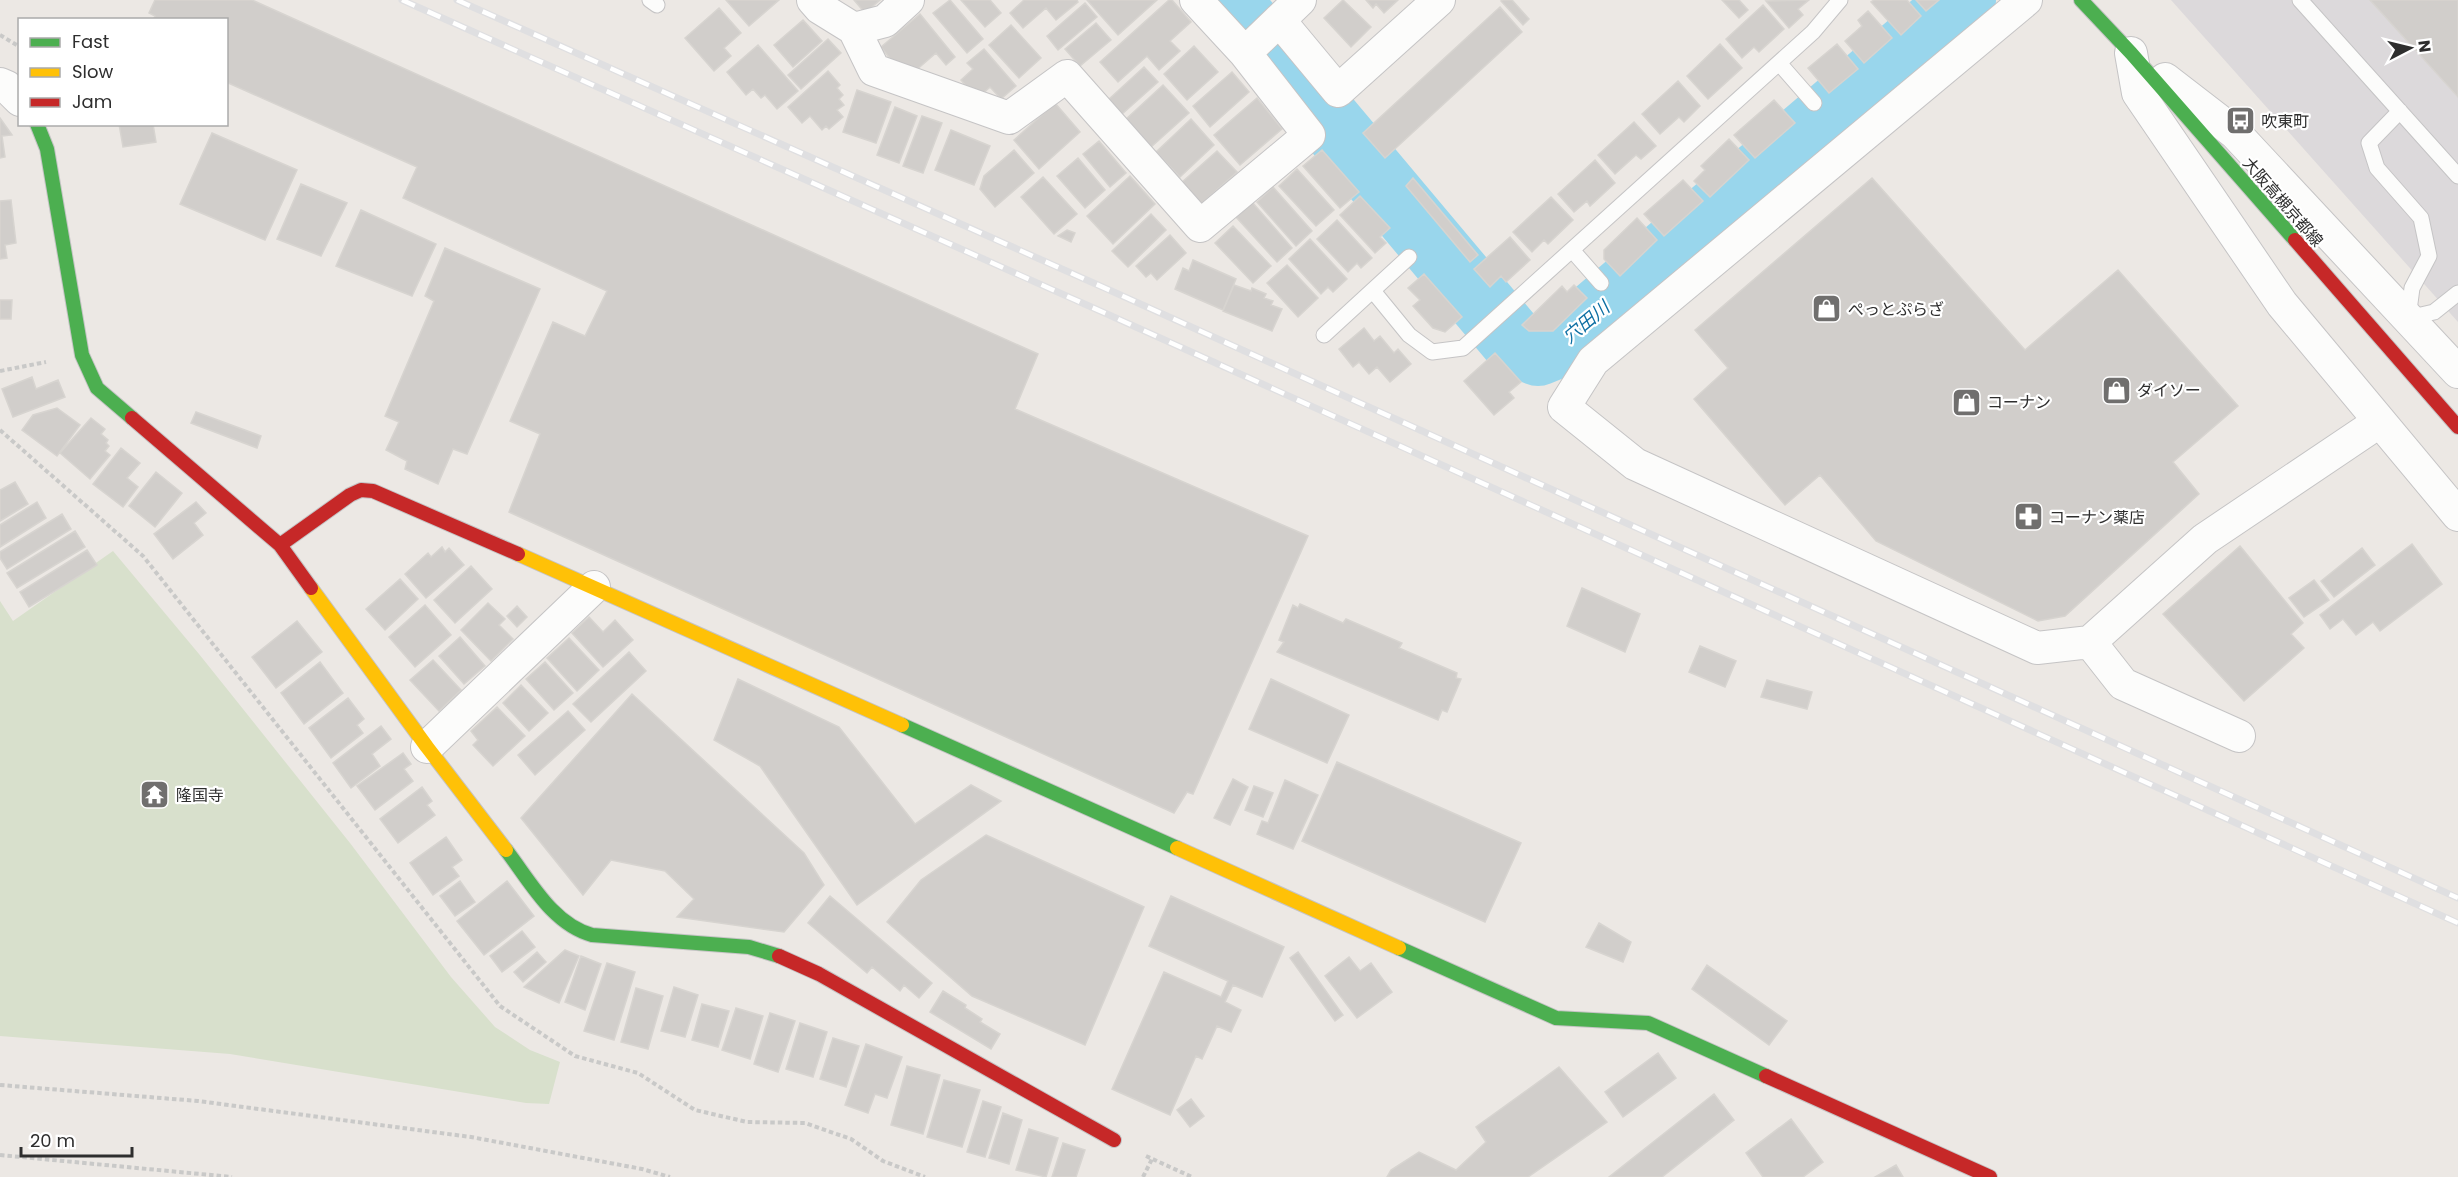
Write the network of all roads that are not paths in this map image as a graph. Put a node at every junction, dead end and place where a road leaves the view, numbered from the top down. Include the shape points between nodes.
1 (813, 0) edge
2 (908, 0) edge
3 (1196, 0) edge
4 (1439, 0) edge
5 (1840, 0) edge
6 (2026, 0) edge
7 (2081, 0) edge
8 (2300, 0) edge
9 (1272, 26) edge
10 (854, 29) junction
11 (2131, 53) junction
12 (1779, 63) junction
13 (0, 84) edge
14 (18, 98) edge
15 (1814, 103) dead end
16 (2400, 111) junction
17 (38, 126) edge
18 (2458, 176) edge
19 (1572, 250) junction
20 (1409, 257) dead end
21 (1601, 283) dead end
22 (1373, 291) junction
23 (2458, 293) edge
24 (2409, 318) junction
25 (1324, 334) dead end
26 (2458, 372) edge
27 (2377, 420) junction
28 (2458, 427) edge
29 (2458, 515) edge
30 (280, 545) junction
31 (594, 587) junction
32 (2090, 642) junction
33 (2239, 736) dead end
34 (427, 747) junction
35 (1114, 1140) road end
36 (1990, 1177) edge

1 - 10 street
2 - 10 street via 885,21
3 - 9 street
4 - 9 street via 1338,91
5 - 12 lane
6 - 32 street via 1593,361 1564,407 1635,464 2037,648
7 - 11 street, 大阪高槻京都線
8 - 16 lane
9 - 10 street via 1309,135 1200,226 1066,76 1009,118 874,70
11 - 24 street via 2235,133
11 - 27 street via 2138,93 2282,304
11 - 28 street, 大阪高槻京都線
12 - 15 lane
12 - 19 lane
13 - 14 street
16 - 18 lane
16 - 24 lane via 2369,143 2377,168 2421,218 2429,256 2412,288
17 - 30 street via 47,149 82,355 89,375 105,398
19 - 21 lane
19 - 22 lane via 1464,348 1432,352 1409,335
20 - 22 lane
22 - 25 lane
23 - 24 lane via 2434,312
24 - 26 street
27 - 29 street
27 - 32 street via 2205,539
30 - 31 street via 350,495 361,490 373,491
30 - 34 street
31 - 34 street
31 - 36 street via 1556,1018 1648,1023
32 - 33 street via 2123,684
34 - 35 street via 559,918 578,931 726,944 774,954 819,974

